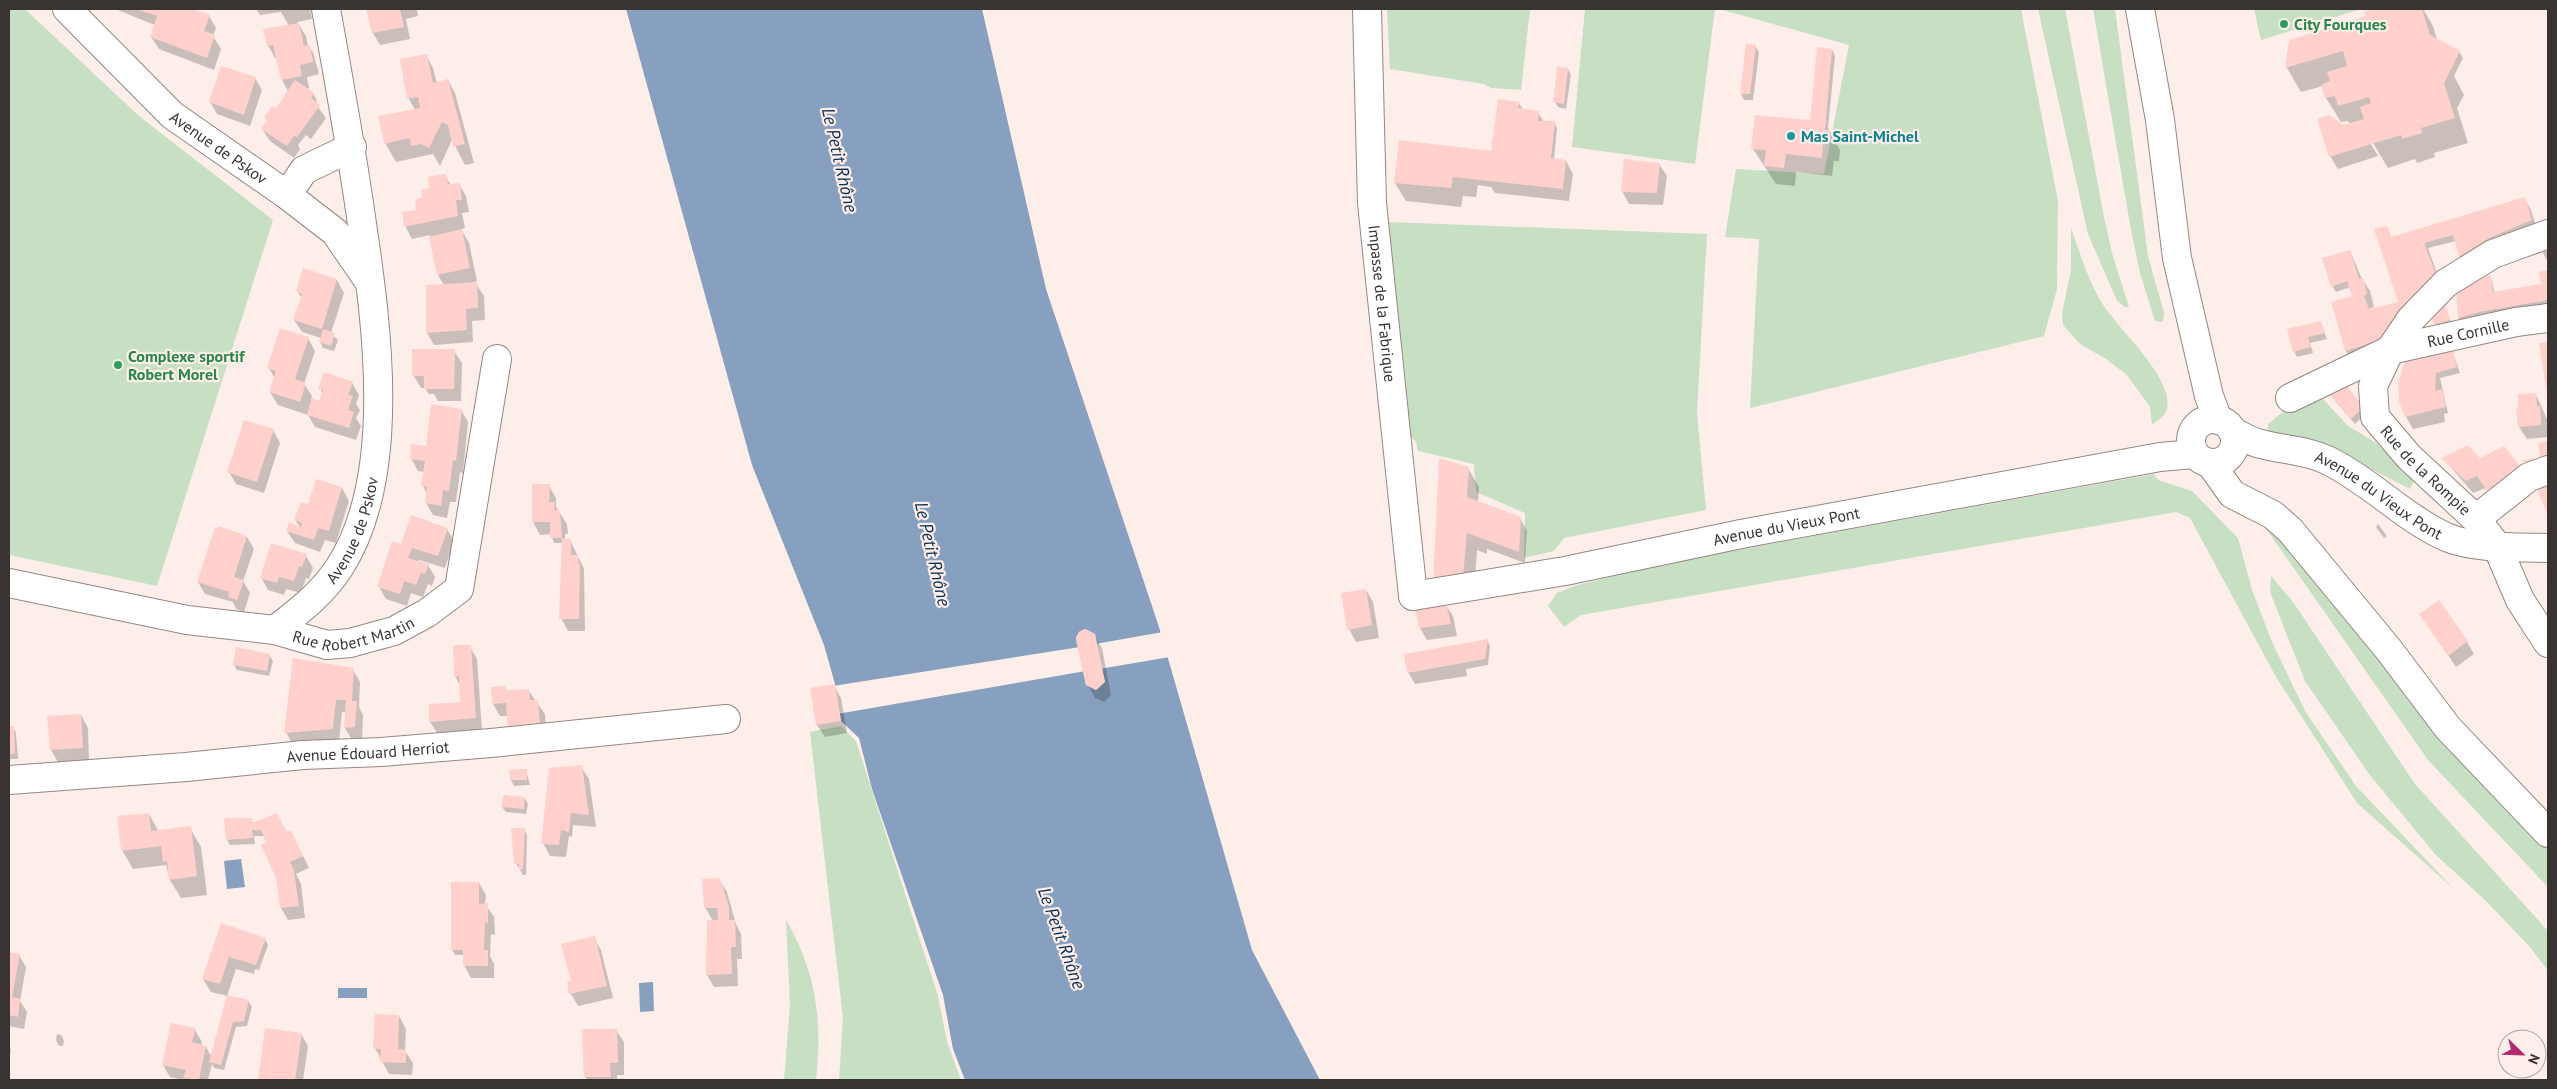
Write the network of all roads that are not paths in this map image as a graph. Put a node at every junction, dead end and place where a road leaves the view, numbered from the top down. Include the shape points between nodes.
1 (67, 9) edge
2 (326, 9) edge
3 (1367, 9) edge
4 (2140, 9) edge
5 (352, 147) junction
6 (287, 195) junction
7 (2548, 234) edge
8 (371, 284) junction
9 (2548, 318) edge
10 (2390, 350) junction
11 (497, 359) dead end
12 (2290, 398) dead end
13 (2214, 442) junction
14 (2548, 470) edge
15 (2476, 520) junction
16 (2497, 546) junction
17 (2548, 548) edge
18 (9, 583) edge
19 (1413, 596) joint
20 (275, 630) junction
21 (2548, 643) edge
22 (726, 719) dead end
23 (9, 780) edge
24 (2548, 832) edge

1 - 6 street, Avenue de Pskov via 172,115
2 - 5 street, Avenue de Pskov
3 - 19 street, Impasse de la Fabrique via 1372,203
4 - 13 street via 2160,120 2177,258
5 - 6 street via 304,170
5 - 8 street, Avenue de Pskov
6 - 8 street, Avenue de Pskov via 335,232
7 - 10 street, Rue de la Rompie via 2492,254 2446,283 2411,318
8 - 20 street, Avenue de Pskov via 378,374 374,464 364,509 340,567 317,597
9 - 10 street, Rue Cornille
10 - 12 street
10 - 15 street, Rue de la Rompie via 2373,386 2375,417 2409,457
11 - 20 street, Rue Robert Martin via 460,589 427,613 394,631 371,638 326,645
13 - 16 street, Avenue du Vieux Pont via 2260,444 2308,452 2365,482 2447,537
13 - 19 street, Avenue du Vieux Pont via 2160,457 1741,534 1565,571
13 - 24 street via 2232,494 2273,516 2290,530 2383,642 2448,728
14 - 15 street via 2529,477
15 - 16 street, Rue de la Rompie
16 - 17 street, Avenue du Vieux Pont
16 - 21 street, Rue de la Rompie via 2520,600
18 - 20 street, Rue Robert Martin via 188,620
22 - 23 street, Avenue Édouard Herriot via 491,743

